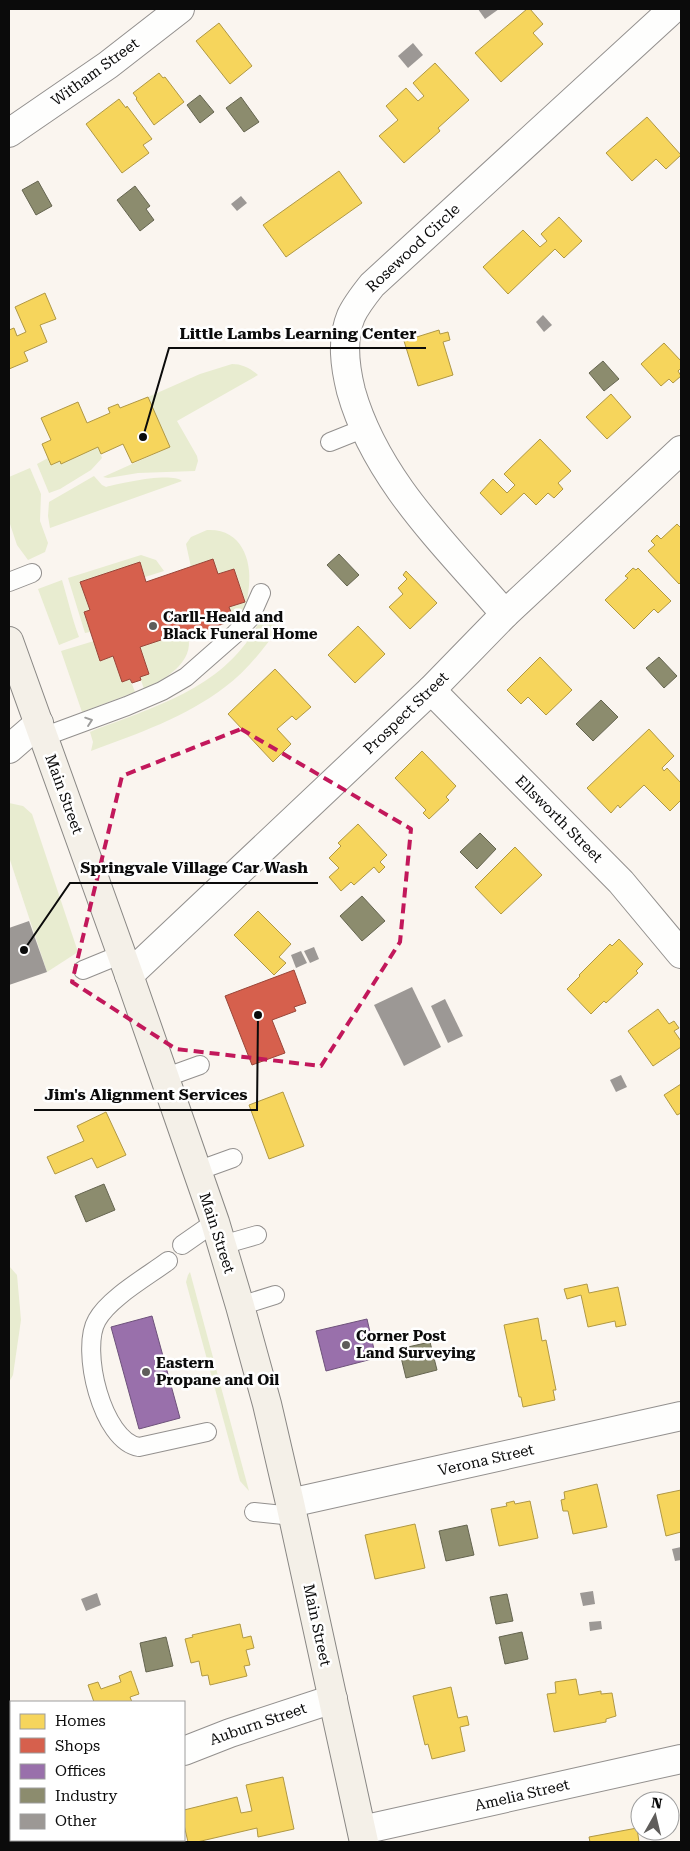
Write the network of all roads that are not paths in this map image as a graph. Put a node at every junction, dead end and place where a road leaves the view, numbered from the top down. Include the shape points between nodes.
1 (180, 9) edge
2 (673, 9) edge
3 (9, 133) edge
4 (364, 428) junction
5 (330, 442) dead end
6 (676, 464) edge
7 (32, 573) dead end
8 (9, 582) edge
9 (261, 593) dead end
10 (505, 614) junction
11 (9, 641) edge
12 (431, 690) junction
13 (41, 730) junction
14 (9, 749) edge
15 (681, 954) edge
16 (126, 964) junction
17 (83, 970) dead end
18 (200, 1065) dead end
19 (164, 1078) junction
20 (233, 1158) dead end
21 (198, 1171) junction
22 (218, 1234) junction
23 (257, 1235) dead end
24 (182, 1245) dead end
25 (168, 1261) dead end
26 (275, 1295) dead end
27 (240, 1306) junction
28 (681, 1416) edge
29 (207, 1432) dead end
30 (292, 1510) junction
31 (254, 1512) dead end
32 (333, 1699) junction
33 (185, 1751) edge
34 (681, 1760) edge
35 (363, 1836) edge

1 - 3 street, Witham Street via 108,65
2 - 4 street, Rosewood Circle via 400,258 359,300 350,318 345,354 347,374
4 - 5 lane
4 - 10 street, Rosewood Circle via 407,500
6 - 10 street, Prospect Street
7 - 8 lane
13 -> 9 lane via 127,706 186,677 250,618
10 - 12 street, Prospect Street
11 - 13 main road, Main Street
12 - 15 street, Ellsworth Street via 622,882
12 - 16 street, Prospect Street
13 - 14 street
13 - 16 main road, Main Street
16 - 17 lane
16 - 19 main road, Main Street
18 - 19 lane
19 - 21 main road, Main Street
20 - 21 lane
21 - 22 main road, Main Street
22 - 23 lane
22 - 24 lane
22 - 27 main road, Main Street
25 - 29 lane via 122,1294 97,1320 92,1334 92,1371 106,1415 132,1446
26 - 27 lane
27 - 30 main road, Main Street
28 - 30 street, Verona Street via 402,1470
30 - 31 lane
30 - 32 main road, Main Street
32 - 33 street, Auburn Street
32 - 35 main road, Main Street
34 - 35 street, Amelia Street

